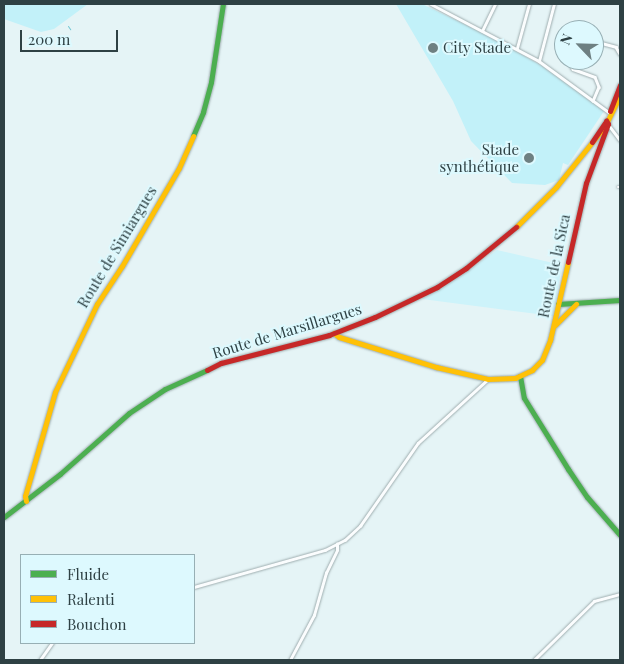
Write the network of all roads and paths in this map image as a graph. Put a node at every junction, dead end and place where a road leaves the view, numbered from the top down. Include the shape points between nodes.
1 (222, 4) edge
2 (431, 4) edge
3 (495, 4) edge
4 (529, 4) edge
5 (554, 4) edge
6 (482, 31) junction
7 (604, 44) edge
8 (517, 48) junction
9 (620, 54) edge
10 (539, 61) junction
11 (576, 70) edge
12 (620, 85) edge
13 (619, 93) edge
14 (593, 101) junction
15 (610, 112) junction
16 (606, 123) junction
17 (620, 140) edge
18 (620, 300) edge
19 (578, 303) junction
20 (558, 304) junction
21 (553, 328) junction
22 (334, 333) junction
23 (520, 376) junction
24 (488, 379) junction
25 (26, 501) junction
26 (4, 518) edge
27 (620, 535) edge
28 (337, 544) junction
29 (195, 587) edge
30 (620, 594) edge
31 (51, 644) edge
32 (40, 660) edge
33 (290, 660) edge
34 (534, 660) edge

1 - 25 street, Route de Simiargues via 211,82 203,112 179,168 93,311 53,396
2 - 6 street
3 - 6 street
4 - 8 street
5 - 10 street
6 - 8 street
7 - 9 street via 616,47
8 - 10 street
10 - 14 street
11 - 14 street via 595,77 599,87
12 - 13 street, Route de Marsillargues
13 - 15 street, Route de Marsillargues
14 - 15 street
15 - 16 street, Route de Marsillargues
16 - 17 street
16 - 20 street, Route de la Sica via 586,183
16 - 22 street, Route de Marsillargues via 535,210 466,268 415,299
18 - 19 street
19 - 20 street
19 - 21 street
20 - 21 street, Route de la Sica
21 - 23 street, Route de la Sica via 542,360
22 - 24 street, Route de la Sica via 427,364
22 - 25 street, Route de Marsillargues via 221,363 165,389 128,412
23 - 24 street, Route de la Sica
23 - 27 street via 524,398 564,462 587,497
24 - 28 street via 426,433 360,526
25 - 26 street, Route de Marsillargues
28 - 29 street
28 - 33 street via 314,615
30 - 34 street via 594,601
31 - 32 street

